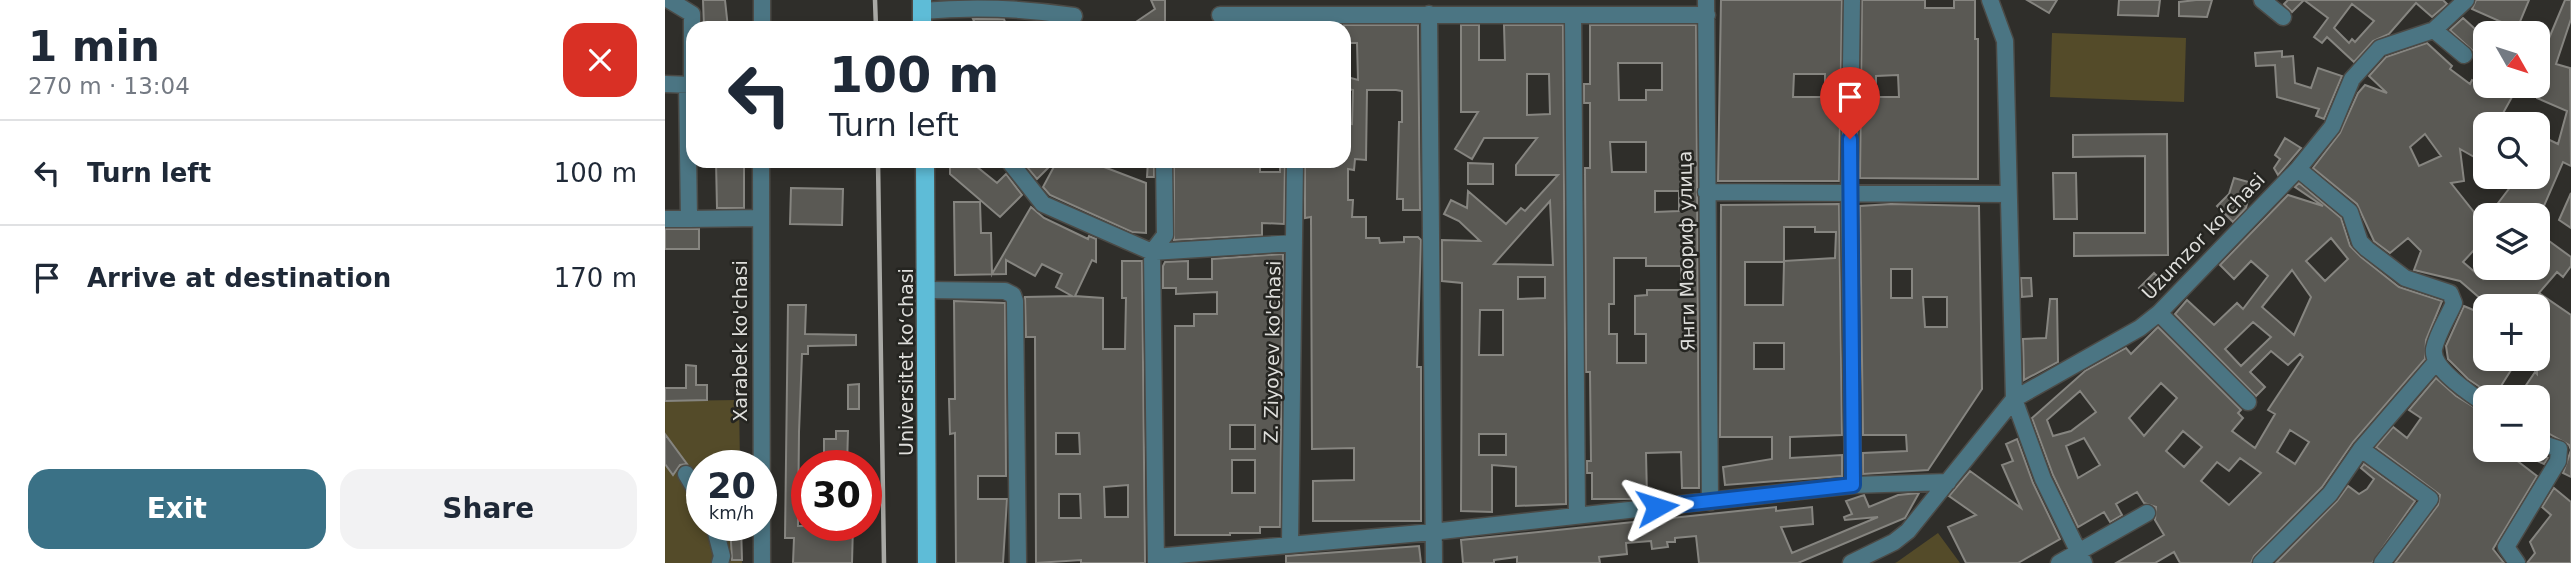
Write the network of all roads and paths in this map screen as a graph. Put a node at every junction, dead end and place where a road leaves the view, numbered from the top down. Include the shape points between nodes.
1 (669, 0) edge
2 (762, 0) edge
3 (1852, 0) edge
4 (1990, 0) edge
5 (2262, 0) edge
6 (2466, 0) edge
7 (1707, 8) edge
8 (922, 13) edge
9 (1429, 14) junction
10 (1220, 15) dead end
11 (1074, 16) dead end
12 (1573, 17) junction
13 (2283, 18) dead end
14 (691, 21) edge
15 (762, 21) edge
16 (1297, 21) edge
17 (2434, 30) junction
18 (2464, 55) dead end
19 (686, 79) edge
20 (665, 84) edge
21 (690, 168) edge
22 (761, 168) edge
23 (925, 168) edge
24 (1015, 168) edge
25 (1164, 168) edge
26 (1295, 168) edge
27 (2298, 169) junction
28 (1706, 192) junction
29 (2007, 194) junction
30 (1849, 195) junction
31 (761, 218) junction
32 (665, 219) edge
33 (689, 219) junction
34 (1294, 243) junction
35 (1152, 252) junction
36 (927, 290) junction
37 (2159, 313) junction
38 (2437, 362) junction
39 (2473, 395) edge
40 (2014, 398) junction
41 (2248, 402) dead end
42 (2565, 448) edge
43 (2361, 449) junction
44 (1948, 482) junction
45 (1853, 485) junction
46 (1710, 502) junction
47 (2147, 513) dead end
48 (1577, 515) junction
49 (1432, 532) junction
50 (718, 541) edge
51 (1290, 543) junction
52 (2081, 558) edge
53 (1156, 560) edge
54 (720, 563) edge
55 (762, 563) edge
56 (927, 563) edge
57 (1018, 563) edge
58 (1434, 563) edge
59 (1851, 563) edge
60 (2059, 563) edge
61 (2261, 563) edge
62 (2382, 563) edge
63 (2517, 563) edge

1 - 14 street via 691,14
2 - 15 street
3 - 30 street
4 - 29 street via 2005,41
5 - 13 street
6 - 17 street, Uzumzor koʻchasi
7 - 12 street
7 - 28 street, Янги Маориф улица
8 - 11 street via 962,7 1022,8
9 - 12 street
9 - 16 street
9 - 49 street
10 - 16 street
12 - 48 street
17 - 18 street
17 - 27 street, Uzumzor koʻchasi via 2380,48 2352,79 2332,127
19 - 20 street
21 - 33 street
22 - 31 street, Xarabek ko'chasi
23 - 36 main road, Universitet kо‘chasi
24 - 35 street via 1043,204
25 - 35 street via 1165,235
26 - 34 street, Z. Ziyoyev ko'chasi
27 - 37 street, Uzumzor koʻchasi
27 - 38 street via 2350,212 2367,249 2405,278 2450,293 2454,303 2434,350
28 - 30 street
28 - 46 street, Янги Маориф улица
29 - 30 street
29 - 40 street
30 - 45 street
31 - 33 street
31 - 55 street, Xarabek ko'chasi
32 - 33 street
34 - 35 street
34 - 51 street, Z. Ziyoyev ko'chasi
35 - 53 street
36 - 56 main road, Universitet kо‘chasi
36 - 57 street via 1005,291 1016,301
37 - 40 street, Uzumzor koʻchasi
37 - 41 street
38 - 39 street
38 - 43 street
40 - 44 street, Uzumzor koʻchasi
40 - 52 street via 2043,479
42 - 63 street via 2506,547
43 - 61 street via 2330,494
43 - 62 street via 2430,499
44 - 45 street
44 - 59 street, Uzumzor koʻchasi via 1902,537
45 - 46 street
46 - 48 street
47 - 52 street
48 - 49 street
49 - 51 street
49 - 58 street
50 - 54 street
51 - 53 street
52 - 60 street

